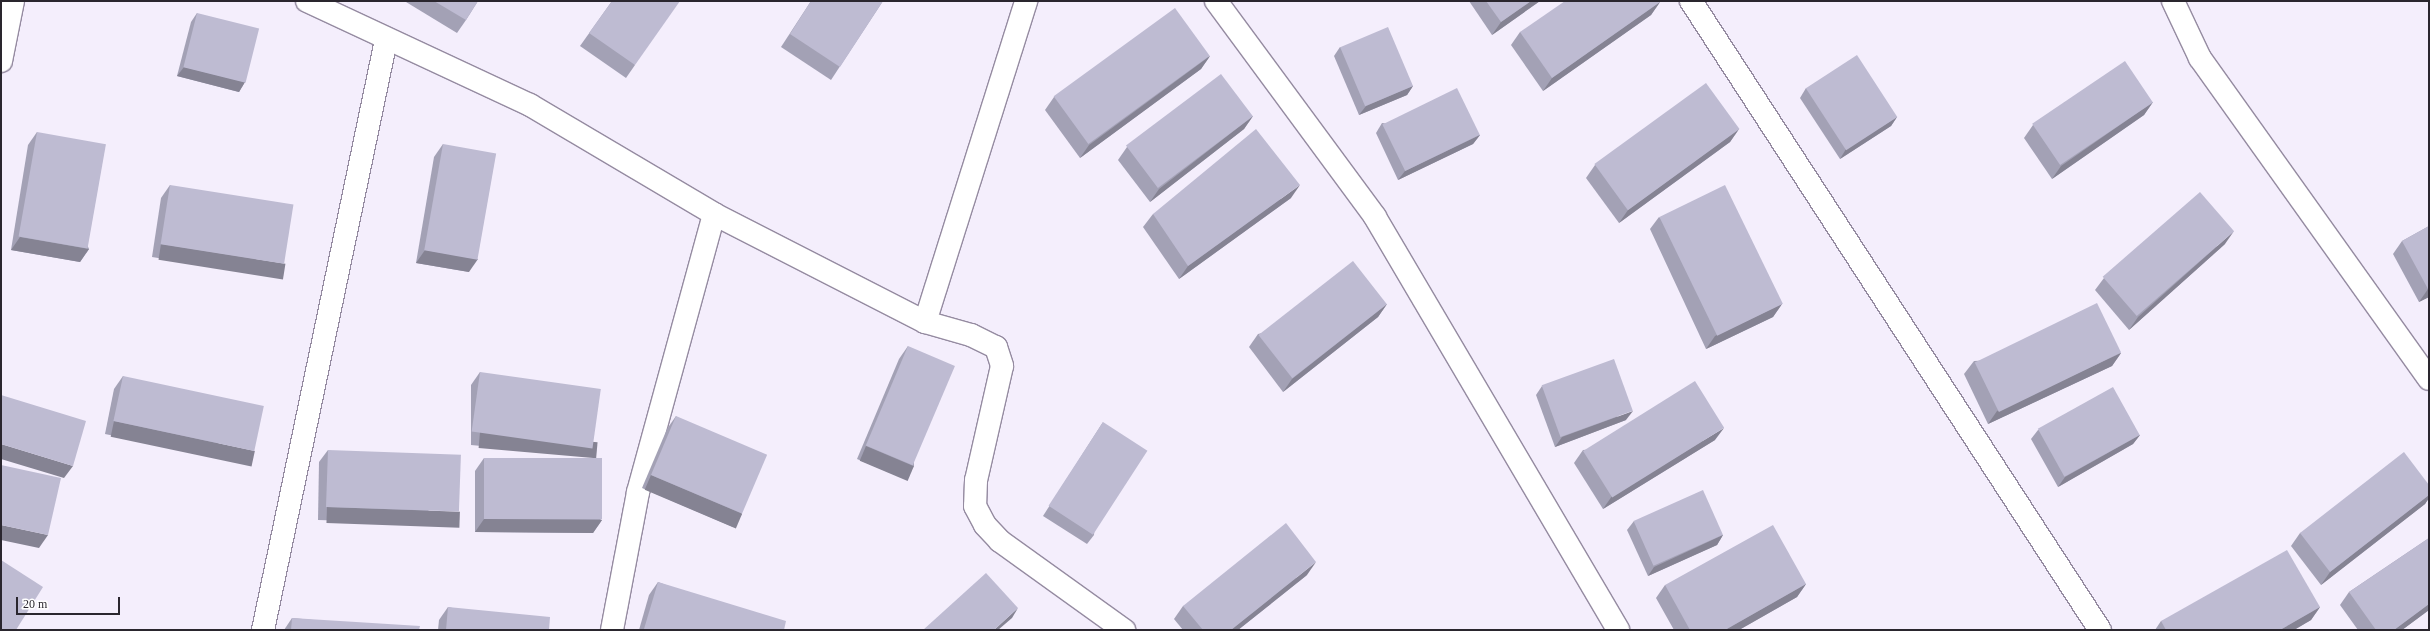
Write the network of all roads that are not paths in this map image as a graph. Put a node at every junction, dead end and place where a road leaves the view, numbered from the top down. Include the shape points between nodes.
1 (13, 1) edge
2 (307, 1) edge
3 (1026, 1) edge
4 (1216, 1) edge
5 (1692, 1) edge
6 (2173, 1) edge
7 (386, 40) junction
8 (1, 61) edge
9 (714, 214) junction
10 (925, 322) junction
11 (2429, 380) edge
12 (263, 630) edge
13 (612, 630) edge
14 (1124, 630) edge
15 (1618, 630) edge
16 (2100, 630) edge

1 - 8 street
2 - 7 street
3 - 10 street
4 - 15 street via 1375,218
5 - 16 street
6 - 11 street via 2200,58
7 - 9 street via 530,105
7 - 12 street
9 - 10 street
9 - 13 street via 638,492
10 - 14 street via 971,335 996,347 1002,366 973,494 975,506 985,525 1007,546

